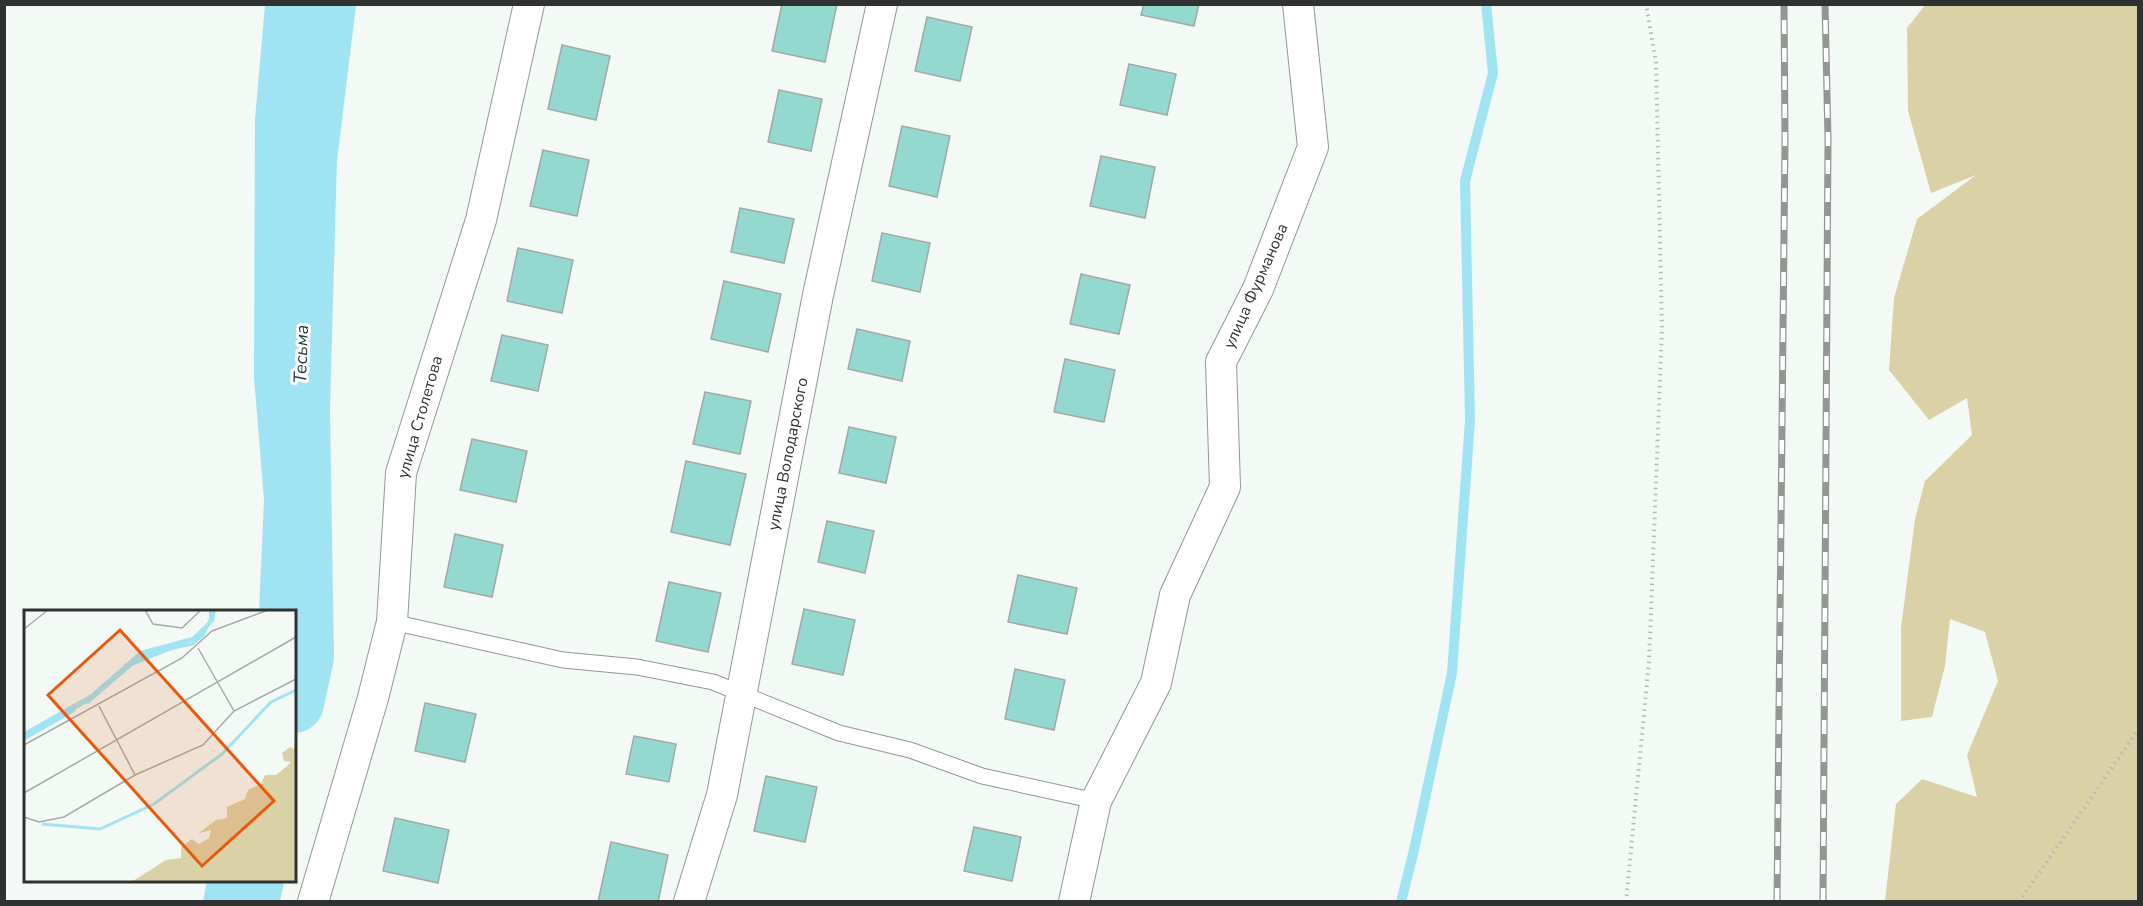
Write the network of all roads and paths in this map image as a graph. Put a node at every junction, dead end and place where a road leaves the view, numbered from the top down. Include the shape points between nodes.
1 (529, 4) edge
2 (882, 4) edge
3 (1298, 4) edge
4 (1646, 4) edge
5 (392, 622) junction
6 (742, 694) junction
7 (2139, 730) edge
8 (1096, 801) junction
9 (313, 902) edge
10 (689, 902) edge
11 (1074, 902) edge
12 (1626, 902) edge
13 (2019, 902) edge

1 - 5 street, улица Столетова via 481,220 401,473
2 - 6 street, улица Володарского via 818,295
3 - 8 street, улица Фурманова via 1313,147 1258,289 1221,362 1225,487 1175,595 1156,683
4 - 12 path via 1656,63 1662,328 1649,662
5 - 6 lane via 564,660 637,667 713,682
5 - 9 street, улица Столетова
6 - 8 lane via 839,733 910,750 982,776
6 - 10 street, улица Володарского via 722,795
7 - 13 path
8 - 11 street, улица Фурманова

